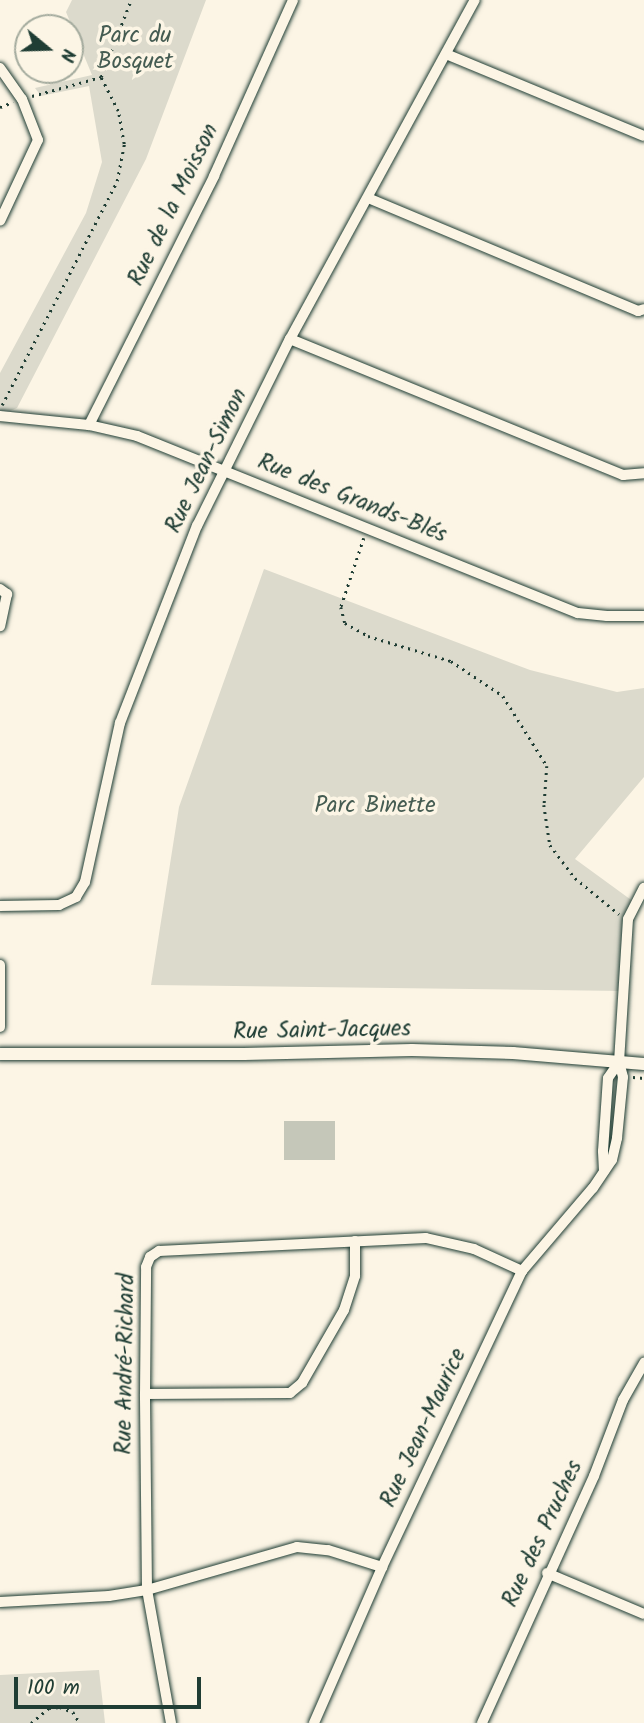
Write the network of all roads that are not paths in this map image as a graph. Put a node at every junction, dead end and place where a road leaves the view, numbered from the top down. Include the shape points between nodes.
1 (293, 0) edge
2 (475, 0) edge
3 (446, 54) junction
4 (0, 68) edge
5 (644, 136) edge
6 (368, 198) junction
7 (0, 221) edge
8 (644, 309) edge
9 (289, 339) junction
10 (0, 416) edge
11 (89, 425) junction
12 (225, 470) junction
13 (644, 473) edge
14 (3, 591) edge
15 (644, 616) edge
16 (0, 626) edge
17 (644, 888) edge
18 (0, 906) edge
19 (0, 964) edge
20 (0, 1027) edge
21 (0, 1054) edge
22 (619, 1062) junction
23 (644, 1064) edge
24 (355, 1241) junction
25 (522, 1270) junction
26 (644, 1363) edge
27 (145, 1394) junction
28 (382, 1567) junction
29 (547, 1573) junction
30 (146, 1590) junction
31 (0, 1602) edge
32 (644, 1615) edge
33 (171, 1723) edge
34 (314, 1723) edge
35 (482, 1723) edge

1 - 11 street, Rue de la Moisson via 214,176
2 - 3 street, Rue Jean-Simon
3 - 5 street
3 - 6 street, Rue Jean-Simon
4 - 7 street via 22,99 38,140
6 - 8 street via 638,311
6 - 9 street, Rue Jean-Simon
9 - 12 street, Rue Jean-Simon
9 - 13 street via 622,475
10 - 11 street, Rue des Grands-Blés
11 - 12 street, Rue des Grands-Blés via 137,436
12 - 15 street, Rue des Grands-Blés via 578,612
12 - 18 street, Rue Jean-Simon via 197,526 120,723 85,882 76,897 59,905
14 - 16 street
17 - 22 street, Rue Jean-Maurice via 628,919
19 - 20 street
21 - 22 street, Rue Saint-Jacques via 412,1050
22 - 23 street, Rue Saint-Jacques
22 - 25 street, Rue Jean-Maurice via 608,1078 604,1171
24 - 25 street, Rue André-Richard via 426,1238 474,1249
24 - 27 street via 355,1276 344,1310 302,1383 290,1392
24 - 27 street, Rue André-Richard via 159,1251 150,1257 146,1267
25 - 28 street, Rue Jean-Maurice
26 - 29 street, Rue des Pruches
27 - 30 street, Rue André-Richard
28 - 30 street via 328,1550 297,1547
28 - 34 street, Rue Jean-Maurice
29 - 32 street
29 - 35 street, Rue des Pruches
30 - 31 street
30 - 33 street, Rue André-Richard

